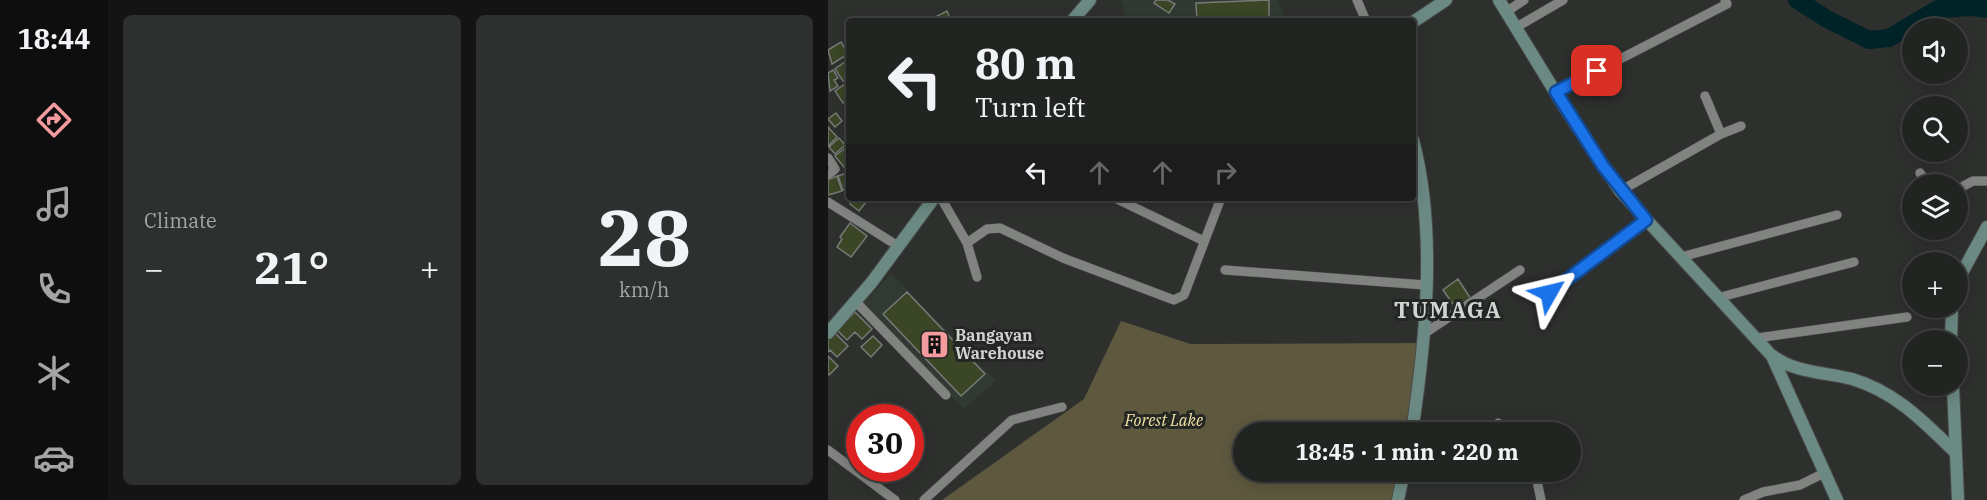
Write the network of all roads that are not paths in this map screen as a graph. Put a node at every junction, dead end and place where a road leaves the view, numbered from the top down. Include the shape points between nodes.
1 (1090, 0) edge
2 (1357, 0) edge
3 (1446, 0) edge
4 (1499, 0) edge
5 (1524, 0) edge
6 (1563, 0) edge
7 (1725, 0) edge
8 (1506, 12) junction
9 (1075, 18) edge
10 (1365, 18) edge
11 (1416, 20) edge
12 (1515, 28) junction
13 (1556, 92) junction
14 (1705, 96) dead end
15 (1741, 126) dead end
16 (1721, 134) junction
17 (828, 158) edge
18 (1416, 163) edge
19 (828, 175) edge
20 (1987, 181) edge
21 (1968, 184) edge
22 (1620, 191) junction
23 (932, 201) edge
24 (943, 201) edge
25 (1121, 201) edge
26 (1220, 201) edge
27 (828, 202) edge
28 (1837, 215) dead end
29 (1646, 220) junction
30 (1987, 227) edge
31 (1204, 241) junction
32 (967, 243) junction
33 (898, 246) junction
34 (1681, 257) junction
35 (1854, 262) dead end
36 (1968, 262) edge
37 (1225, 270) dead end
38 (1520, 270) dead end
39 (977, 277) dead end
40 (1425, 285) junction
41 (1549, 293) dead end
42 (1717, 298) junction
43 (856, 302) junction
44 (1902, 318) edge
45 (828, 333) edge
46 (1425, 333) junction
47 (1757, 338) junction
48 (1772, 356) junction
49 (946, 395) dead end
50 (1953, 396) edge
51 (1062, 407) dead end
52 (1413, 422) edge
53 (828, 450) edge
54 (1956, 453) junction
55 (1824, 473) junction
56 (1402, 482) edge
57 (1537, 482) edge
58 (889, 498) edge
59 (924, 500) edge
60 (1398, 500) edge
61 (1541, 500) edge
62 (1744, 500) edge
63 (1837, 500) edge
64 (1958, 500) edge

1 - 9 main road
2 - 10 street
3 - 11 main road
4 - 8 main road
5 - 8 street
6 - 12 street
7 - 13 street via 1727,4
8 - 12 main road
12 - 13 main road
13 - 22 main road
14 - 16 street
15 - 16 street
16 - 22 street
17 - 19 street via 835,169
18 - 40 main road via 1425,211
20 - 21 street
22 - 29 main road
23 - 33 main road
24 - 32 street
25 - 31 street
26 - 31 street
27 - 33 street
28 - 34 street
29 - 34 main road
29 - 41 street
30 - 36 main road
31 - 32 street via 1184,295 1174,300 1063,258 1000,228 987,229
32 - 39 street
33 - 43 main road
34 - 42 main road
35 - 42 street
37 - 40 street
38 - 46 street
40 - 46 main road
42 - 47 main road
43 - 45 main road
43 - 49 street
44 - 47 street
46 - 52 main road
47 - 48 main road
48 - 54 main road via 1786,365 1851,379 1897,399
48 - 55 main road
50 - 54 main road
51 - 59 street via 1012,420
53 - 58 street
54 - 64 main road
55 - 62 street via 1800,485
55 - 63 main road
56 - 60 main road
57 - 61 street

